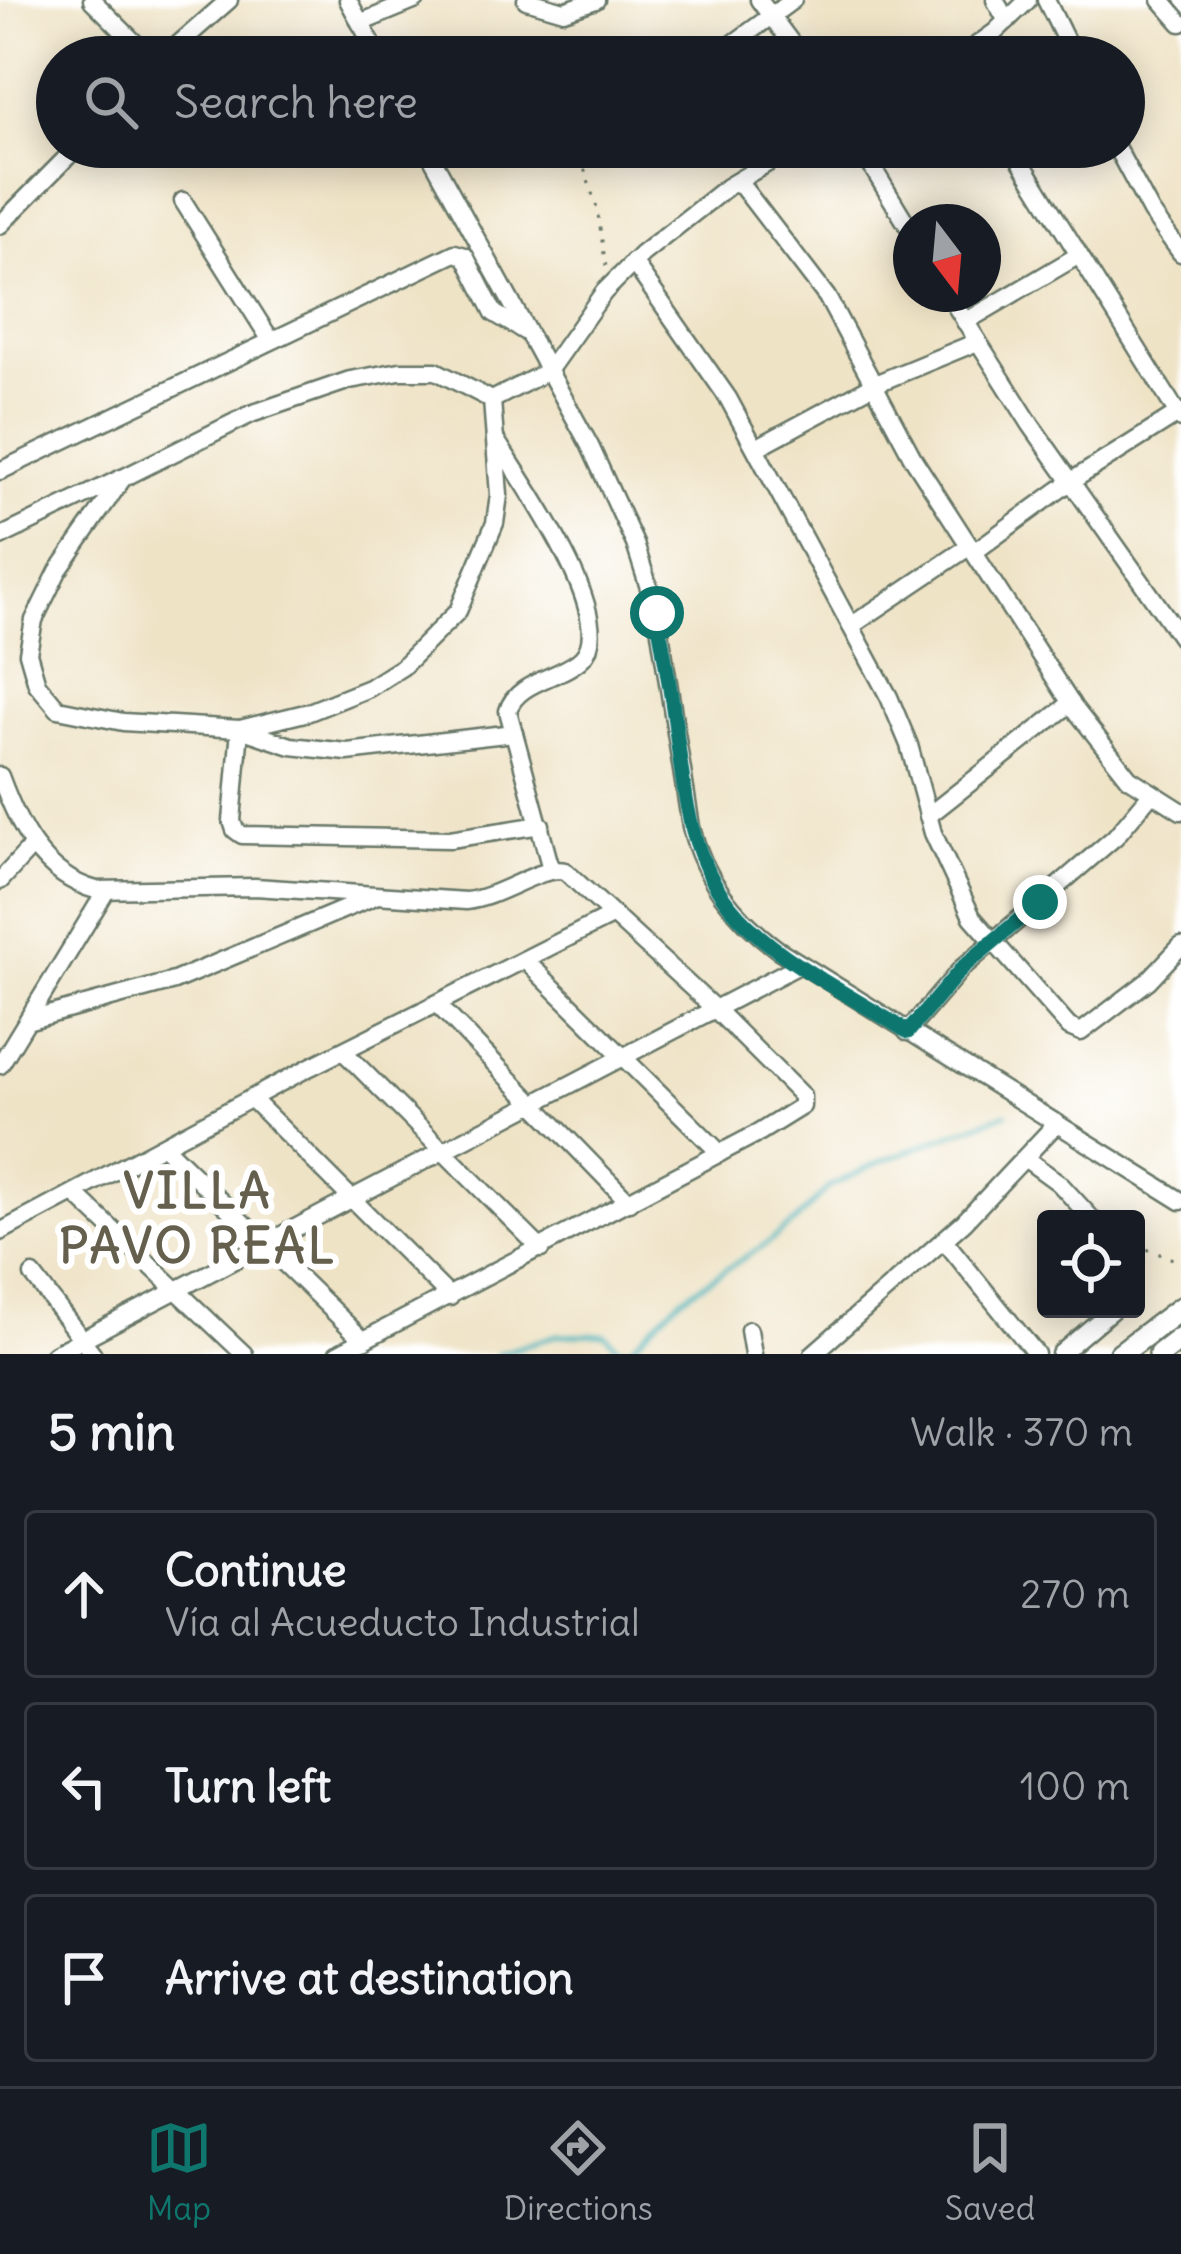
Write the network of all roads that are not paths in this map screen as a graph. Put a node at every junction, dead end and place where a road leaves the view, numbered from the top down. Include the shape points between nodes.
1 (92, 0) edge
2 (230, 0) edge
3 (348, 0) edge
4 (416, 0) edge
5 (526, 0) edge
6 (596, 0) edge
7 (759, 0) edge
8 (793, 0) edge
9 (994, 0) edge
10 (1028, 0) edge
11 (1046, 0) edge
12 (1161, 0) edge
13 (773, 17) junction
14 (1007, 21) junction
15 (1181, 22) edge
16 (360, 23) junction
17 (128, 36) edge
18 (188, 36) edge
19 (367, 36) edge
20 (745, 36) edge
21 (787, 36) edge
22 (987, 36) edge
23 (1064, 36) edge
24 (56, 168) edge
25 (437, 168) edge
26 (760, 168) edge
27 (873, 168) edge
28 (1025, 168) edge
29 (1127, 168) edge
30 (738, 181) junction
31 (183, 201) dead end
32 (895, 204) edge
33 (1, 223) edge
34 (1181, 253) edge
35 (1079, 255) junction
36 (633, 262) junction
37 (959, 312) edge
38 (965, 322) junction
39 (527, 332) junction
40 (270, 339) junction
41 (977, 342) junction
42 (548, 371) junction
43 (875, 384) junction
44 (492, 400) junction
45 (1180, 415) edge
46 (493, 436) junction
47 (756, 448) junction
48 (0, 471) edge
49 (123, 478) junction
50 (1070, 482) junction
51 (0, 537) edge
52 (972, 549) junction
53 (851, 626) junction
54 (1181, 638) edge
55 (1071, 703) junction
56 (240, 729) junction
57 (514, 733) junction
58 (0, 776) edge
59 (1151, 794) junction
60 (1181, 811) edge
61 (928, 816) junction
62 (541, 825) junction
63 (32, 846) junction
64 (551, 868) junction
65 (0, 881) edge
66 (106, 891) junction
67 (374, 897) junction
68 (614, 915) junction
69 (991, 943) junction
70 (1181, 946) edge
71 (525, 959) junction
72 (801, 964) junction
73 (436, 1004) junction
74 (715, 1009) junction
75 (30, 1021) junction
76 (908, 1032) junction
77 (343, 1051) junction
78 (622, 1057) junction
79 (0, 1065) edge
80 (252, 1099) junction
81 (532, 1104) junction
82 (1057, 1123) junction
83 (164, 1146) junction
84 (444, 1150) junction
85 (720, 1154) junction
86 (1026, 1159) junction
87 (75, 1194) junction
88 (354, 1197) junction
89 (1181, 1201) edge
90 (629, 1202) junction
91 (1084, 1210) edge
92 (0, 1232) edge
93 (944, 1240) junction
94 (265, 1243) junction
95 (541, 1249) junction
96 (33, 1275) dead end
97 (175, 1291) junction
98 (450, 1297) junction
99 (1181, 1308) edge
100 (1102, 1318) edge
101 (749, 1330) dead end
102 (1181, 1338) edge
103 (364, 1341) junction
104 (89, 1346) edge
105 (55, 1354) edge
106 (244, 1354) edge
107 (338, 1354) edge
108 (753, 1354) edge
109 (813, 1354) edge
110 (1036, 1354) edge
111 (1060, 1354) edge
112 (1120, 1354) edge
113 (1160, 1354) edge

1 - 17 street
2 - 18 street
3 - 16 street
4 - 16 street
5 - 6 street via 564,10
7 - 13 street
8 - 13 street
9 - 14 street
10 - 14 street
11 - 23 street
12 - 15 street
13 - 20 street
13 - 21 street
14 - 22 street
16 - 19 street
24 - 33 street
25 - 39 street
26 - 30 street
27 - 32 street
28 - 35 street
29 - 34 street
30 - 36 street
30 - 43 street via 827,297
31 - 40 street
35 - 38 street
35 - 45 street
36 - 42 street
36 - 47 street
37 - 38 street
38 - 41 street
39 - 40 street via 494,313 465,256 454,253
39 - 42 street
40 - 48 street
41 - 43 street
41 - 50 street
42 - 44 street
42 - 72 street via 648,583 700,858 737,915
43 - 47 street
43 - 52 street
44 - 46 street
44 - 49 street via 436,371 350,380 251,414
45 - 50 street
46 - 56 street via 495,523 458,611 369,688
46 - 57 street via 548,523 592,624 584,657 509,703
47 - 53 street
49 - 51 street
49 - 56 street via 34,620 28,653 37,683 58,710
50 - 52 street
50 - 54 street
52 - 53 street
52 - 55 street
53 - 61 street via 909,745
55 - 59 street via 1118,767
55 - 61 street
56 - 57 street via 347,752
56 - 62 street via 232,820 242,835 450,839
57 - 62 street
58 - 63 street
59 - 60 street
59 - 69 street via 1115,837
61 - 69 street
62 - 64 street
63 - 65 street
63 - 66 street via 74,882
64 - 67 street via 480,900
64 - 68 street via 573,875
66 - 67 street via 254,887
66 - 75 street
67 - 75 street via 174,981
68 - 71 street
68 - 74 street
69 - 70 street via 1081,1032
69 - 76 street
71 - 73 street
71 - 78 street
72 - 74 street
72 - 76 street
73 - 77 street
73 - 81 street
74 - 78 street
74 - 85 street via 804,1102
75 - 79 street
76 - 82 street
77 - 80 street
77 - 84 street
78 - 81 street
78 - 85 street
80 - 83 street
80 - 88 street
81 - 84 street
81 - 90 street
82 - 86 street
82 - 89 street
83 - 87 street
83 - 94 street
84 - 88 street
84 - 95 street
85 - 90 street
86 - 91 street
86 - 93 street
87 - 92 street
87 - 97 street
88 - 94 street
88 - 98 street
90 - 95 street
93 - 109 street
93 - 110 street
94 - 97 street
94 - 103 street
95 - 98 street
96 - 104 street
97 - 104 street
97 - 106 street
98 - 103 street
99 - 112 main road
100 - 111 street
101 - 108 street
102 - 113 main road
103 - 107 street
104 - 105 street

